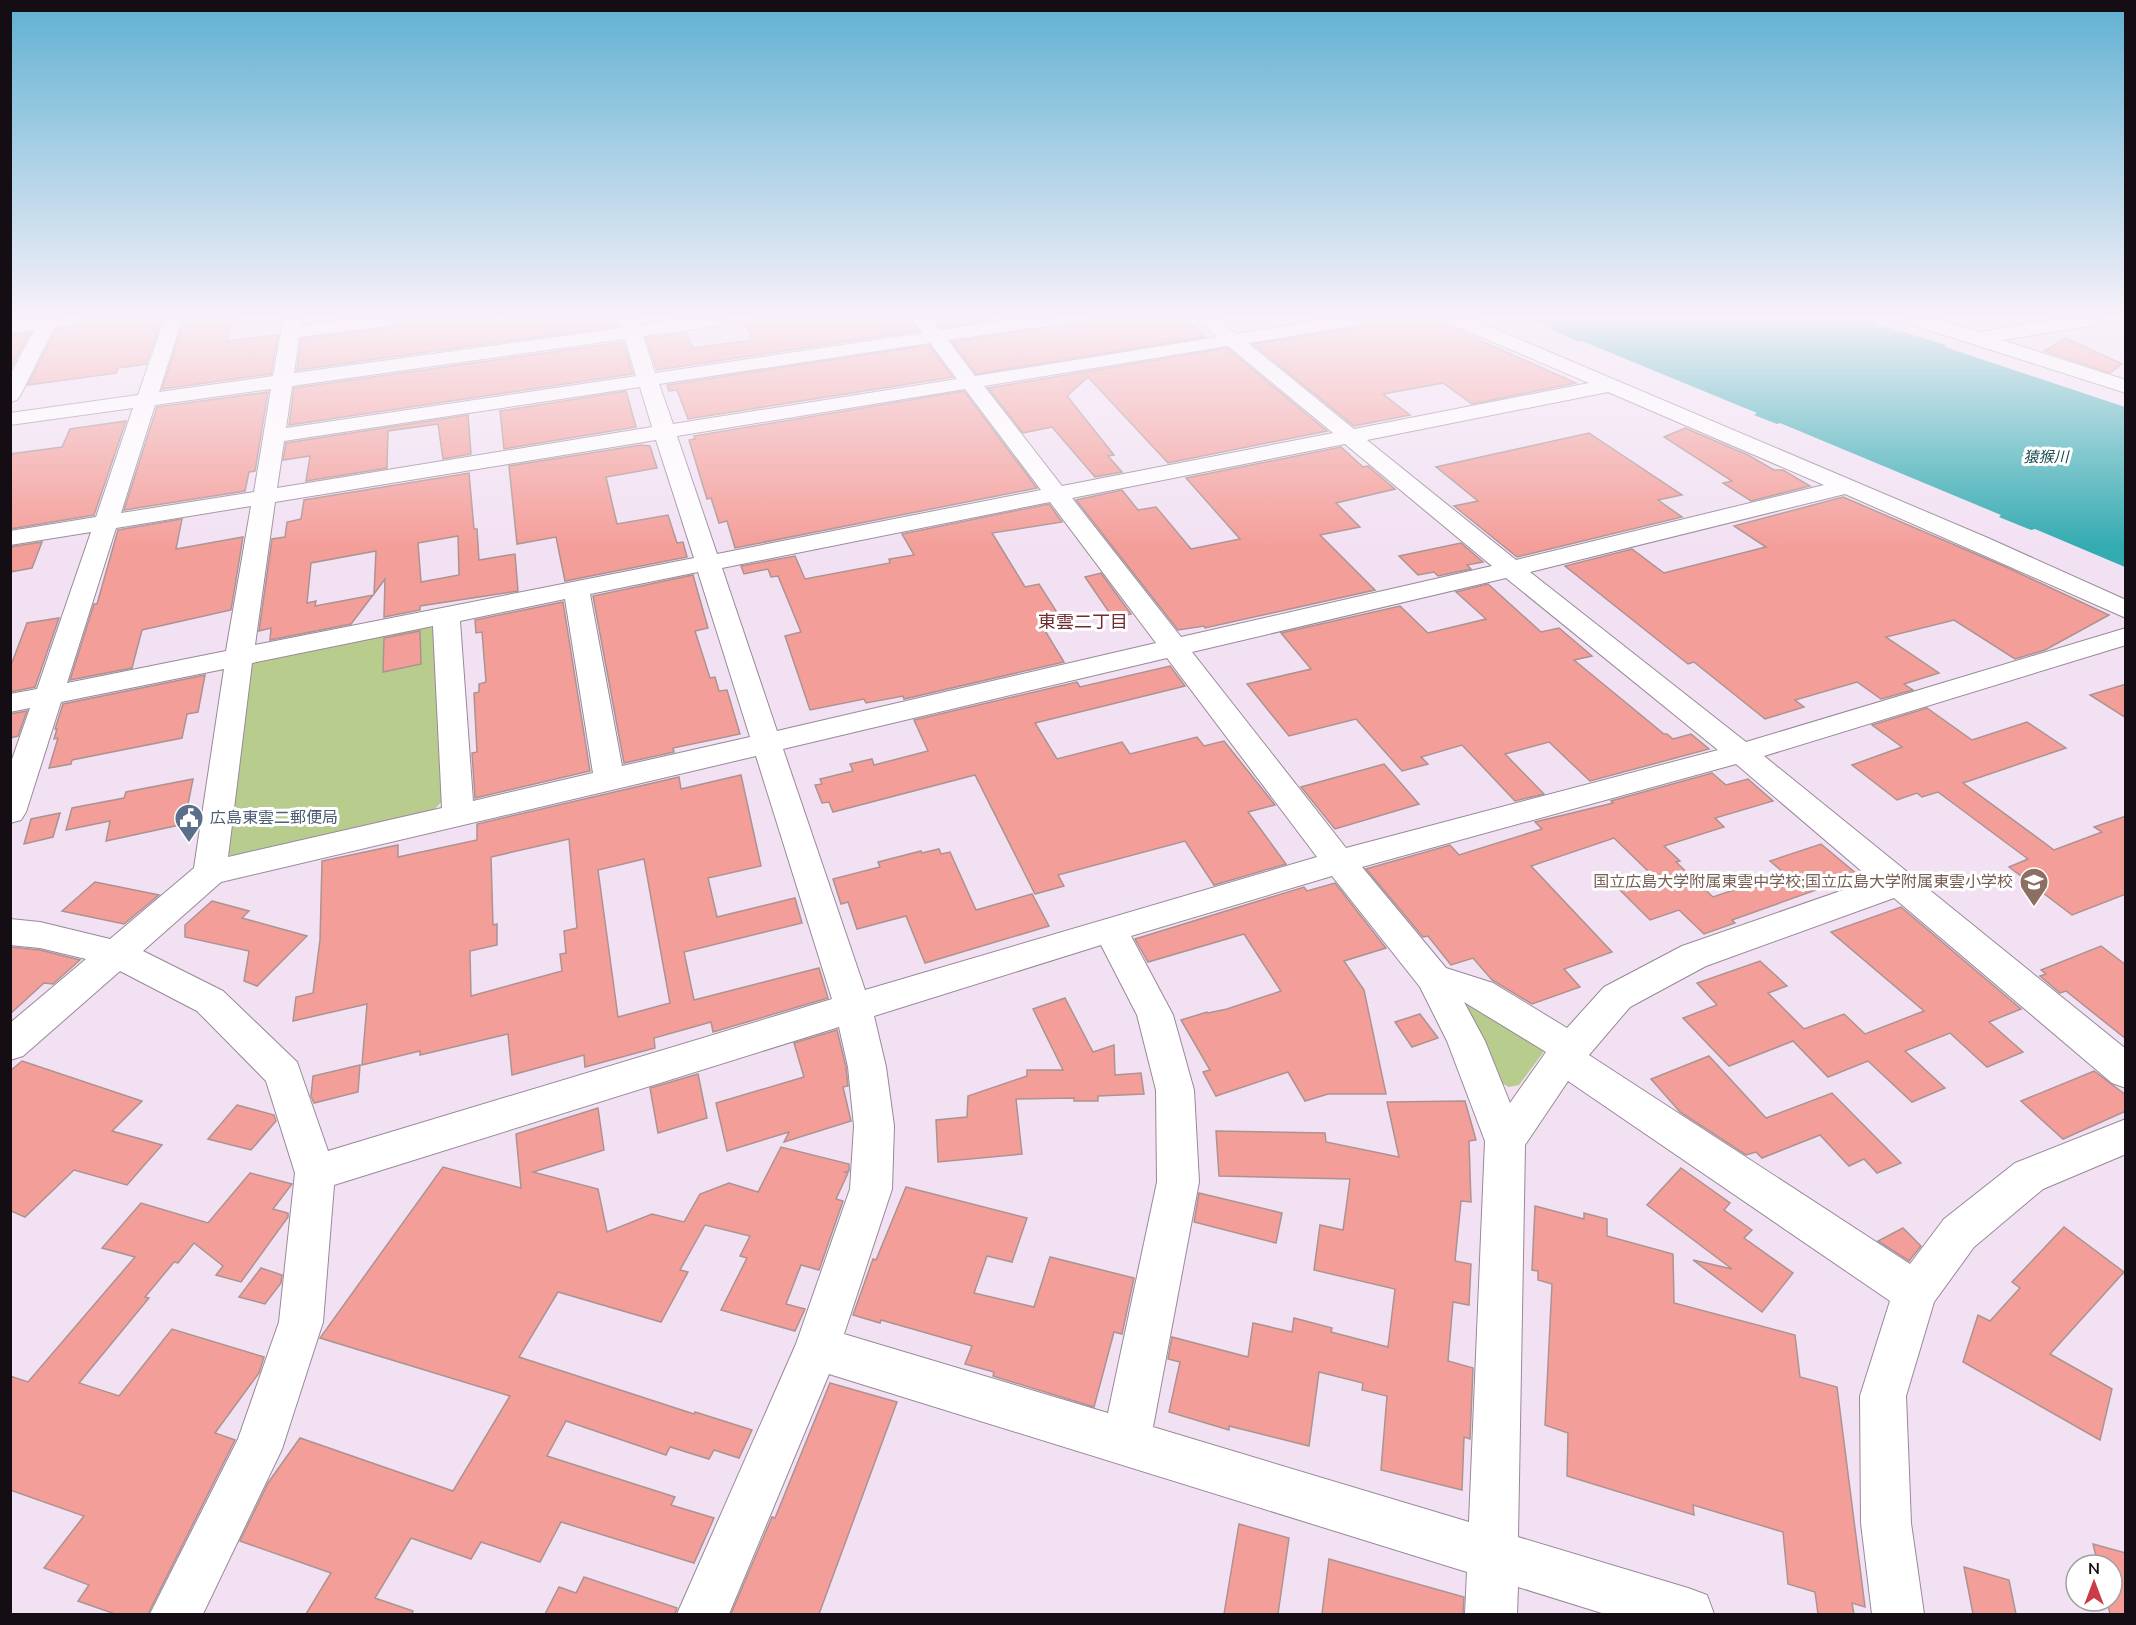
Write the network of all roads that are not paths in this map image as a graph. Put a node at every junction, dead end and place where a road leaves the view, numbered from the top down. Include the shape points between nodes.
1 (148, 396) edge
2 (177, 396) edge
3 (280, 396) edge
4 (543, 396) edge
5 (654, 396) edge
6 (886, 396) edge
7 (981, 396) edge
8 (1301, 396) edge
9 (1557, 396) edge
10 (1639, 396) edge
11 (1647, 396) edge
12 (147, 400) junction
13 (10, 419) edge
14 (1722, 428) junction
15 (665, 432) junction
16 (275, 436) junction
17 (1351, 437) junction
18 (1845, 487) junction
19 (1058, 494) junction
20 (265, 497) junction
21 (106, 522) junction
22 (10, 538) edge
23 (1983, 540) junction
24 (707, 562) junction
25 (1510, 569) junction
26 (576, 589) junction
27 (2126, 597) edge
28 (2126, 610) edge
29 (446, 615) junction
30 (2126, 636) edge
31 (1173, 647) junction
32 (239, 658) junction
33 (49, 695) junction
34 (10, 703) edge
35 (765, 742) junction
36 (1741, 753) junction
37 (609, 779) junction
38 (10, 812) edge
39 (458, 814) junction
40 (1339, 862) junction
41 (210, 873) junction
42 (1897, 884) junction
43 (1110, 929) junction
44 (10, 932) edge
45 (118, 954) junction
46 (1433, 978) junction
47 (853, 1007) junction
48 (10, 1045) edge
49 (1567, 1053) junction
50 (2126, 1072) edge
51 (2126, 1136) edge
52 (1505, 1141) junction
53 (315, 1173) junction
54 (1915, 1292) junction
55 (817, 1348) junction
56 (1126, 1443) junction
57 (1493, 1556) junction
58 (176, 1614) edge
59 (704, 1614) edge
60 (1491, 1614) edge
61 (1688, 1614) edge
62 (1898, 1614) edge

1 - 12 street
2 - 12 street
3 - 16 street
4 - 16 street
5 - 15 street
6 - 15 street
7 - 19 street
8 - 17 street
9 - 17 street
10 - 14 street
11 - 14 street
12 - 13 street
12 - 21 street
14 - 18 street
14 - 23 street
15 - 20 street
15 - 24 street
16 - 20 street
17 - 19 street
17 - 25 street
18 - 23 street
18 - 25 street
19 - 24 street
19 - 31 street
20 - 21 street
20 - 32 street
21 - 22 street
21 - 33 street
23 - 27 street
23 - 28 street
24 - 26 street
24 - 35 street
25 - 31 street
25 - 36 street
26 - 29 street
26 - 37 street
29 - 32 street
29 - 39 street
30 - 36 street
31 - 35 street
31 - 40 street
32 - 33 street
32 - 41 street
33 - 34 street
33 - 38 street
35 - 37 street
35 - 47 street
36 - 40 street
36 - 42 street
37 - 39 street
39 - 41 street
40 - 43 street
40 - 46 street
41 - 45 street
42 - 49 street via 1694,956 1617,997
42 - 50 street
43 - 47 street
43 - 56 street via 1155,1015 1175,1090 1178,1182
44 - 45 street via 40,935
45 - 48 street
45 - 53 street via 210,1001 283,1073
46 - 49 street via 1480,993
46 - 52 street via 1466,1041
47 - 53 street
47 - 55 street via 867,1066 874,1126 871,1190
49 - 52 street
49 - 54 street
51 - 54 street via 2030,1176 1959,1233
52 - 57 street
53 - 58 street via 301,1322 258,1449
54 - 62 street via 1883,1396 1886,1523
55 - 56 street
55 - 59 street
56 - 57 street
57 - 60 street
57 - 61 street

